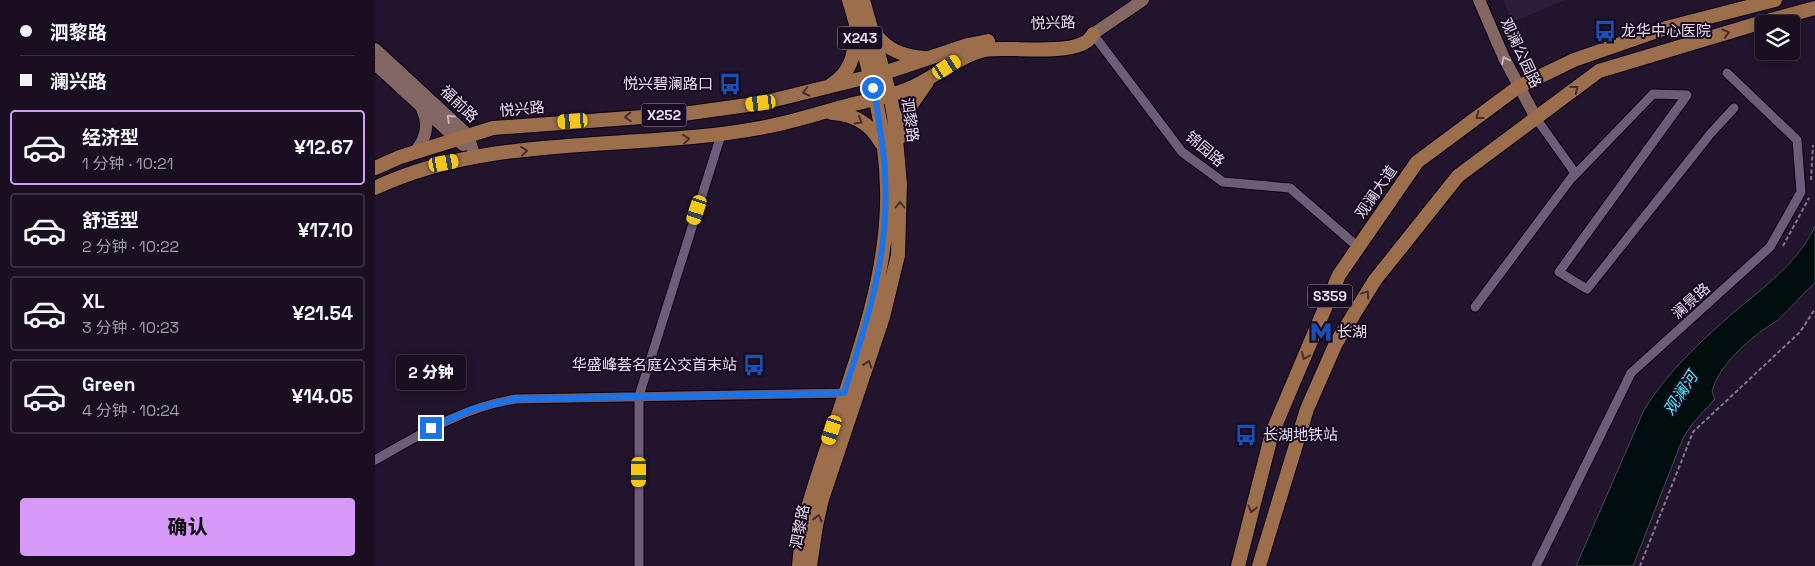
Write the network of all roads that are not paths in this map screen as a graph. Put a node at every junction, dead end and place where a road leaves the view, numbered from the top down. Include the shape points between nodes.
1 (849, 0) edge
2 (863, 0) edge
3 (1143, 0) edge
4 (1479, 0) edge
5 (1775, 0) edge
6 (1815, 8) edge
7 (855, 22) junction
8 (870, 22) junction
9 (1093, 34) junction
10 (375, 49) edge
11 (938, 55) junction
12 (375, 64) edge
13 (885, 73) junction
14 (936, 73) junction
15 (1727, 73) dead end
16 (871, 77) junction
17 (827, 87) junction
18 (1518, 87) junction
19 (890, 95) junction
20 (876, 98) junction
21 (421, 106) junction
22 (1734, 108) dead end
23 (823, 112) junction
24 (1536, 118) junction
25 (721, 136) junction
26 (462, 137) junction
27 (883, 148) junction
28 (898, 148) junction
29 (415, 152) junction
30 (475, 157) junction
31 (375, 168) edge
32 (1572, 178) junction
33 (375, 188) edge
34 (1359, 247) junction
35 (1475, 307) dead end
36 (851, 393) junction
37 (639, 396) junction
38 (375, 460) edge
39 (639, 566) edge
40 (799, 566) edge
41 (810, 566) edge
42 (1238, 566) edge
43 (1259, 566) edge
44 (1536, 566) edge

1 - 7 main road, 泗黎路 / X243
2 - 8 main road, 泗黎路 / X243
3 - 9 main road, X252
18 -> 4 main road, 观澜公园路
5 - 18 main road, 观澜大道 / S359 via 1728,10 1607,47
24 -> 6 main road, S359 via 1599,71
7 - 16 main road, 泗黎路 / X243
7 - 17 main road via 853,57 845,73
8 - 11 main road via 883,43 902,54 926,58
8 - 13 main road, 泗黎路 / X243
9 - 11 main road, 悦兴路 / X252 via 1064,42 983,41
9 - 14 main road, 悦兴路 / X252 via 1087,42 1069,48 1003,48 972,54
9 - 34 street, 锦园路 via 1182,152 1223,182 1290,188
26 -> 10 main road, 福前路
11 - 13 main road, 悦兴路 / X252
12 - 21 main road, 福前路
13 - 16 main road, 悦兴路 / X252
13 - 19 main road, 泗黎路 / X243
14 - 19 main road, 悦兴路 / X252
14 - 28 main road via 909,108
15 - 44 street, 澜景路 via 1797,140 1801,192 1770,247 1631,373
16 - 17 main road, 悦兴路 / X252
16 - 20 main road, 泗黎路 / X243
17 -> 26 main road, 悦兴路 / X252 via 761,103 683,114 493,128
18 - 24 main road, 观澜公园路
18 -> 34 main road, 观澜大道 / S359 via 1417,162
19 - 20 main road, 悦兴路 / X252
19 - 28 main road, 泗黎路 / X243
20 - 23 main road, 悦兴路 / X252
20 - 27 main road, 泗黎路 / X243
21 - 26 main road, 福前路
21 - 29 main road via 426,116 426,135
22 - 32 street via 1587,289 1559,272 1687,95 1653,94
23 - 25 main road, 悦兴路 / X252
23 -> 27 main road via 861,121 870,128
24 - 32 street via 1575,174
43 -> 24 main road, S359 via 1307,409 1353,312 1458,176
30 -> 25 main road, 悦兴路 / X252 via 537,149
25 - 37 street
26 - 29 main road, 悦兴路
26 - 30 main road, 福前路
27 - 36 main road, 泗黎路 / X243 via 887,189 883,250
36 -> 28 main road, 泗黎路 / X243 via 883,317 898,255
29 - 31 main road, 悦兴路
30 - 33 main road, 悦兴路 via 437,164
32 - 35 street
34 -> 42 main road, 观澜大道 / S359 via 1339,275 1272,433
36 - 37 street
36 - 40 main road, 泗黎路 / X243 via 807,511
41 -> 36 main road, 泗黎路 / X243 via 822,499
37 - 38 street via 531,398 487,404 445,421
37 - 39 street

